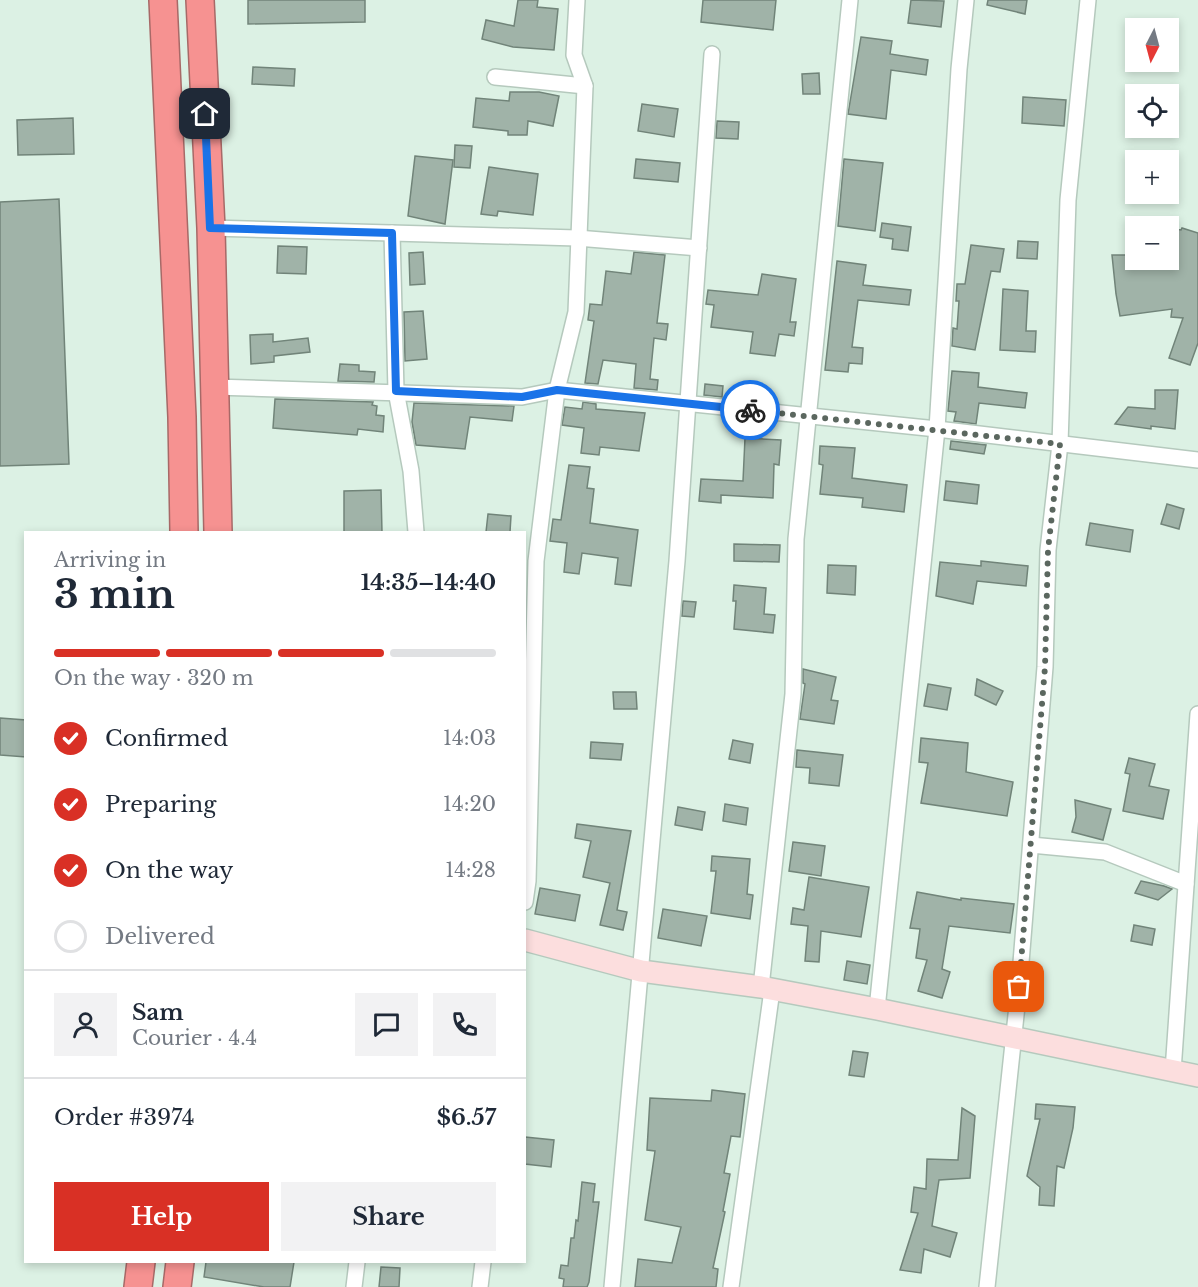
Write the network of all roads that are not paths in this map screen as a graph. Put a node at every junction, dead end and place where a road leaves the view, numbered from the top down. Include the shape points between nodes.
1 (163, 0) edge
2 (200, 0) edge
3 (577, 0) edge
4 (850, 0) edge
5 (966, 0) edge
6 (1088, 0) edge
7 (712, 54) dead end
8 (495, 77) dead end
9 (585, 86) junction
10 (210, 228) junction
11 (392, 233) junction
12 (577, 238) junction
13 (699, 248) junction
14 (214, 387) junction
15 (557, 390) junction
16 (396, 391) junction
17 (687, 402) junction
18 (808, 416) junction
19 (937, 429) junction
20 (1060, 444) junction
21 (1198, 460) edge
22 (184, 531) edge
23 (218, 531) edge
24 (416, 531) edge
25 (1198, 714) edge
26 (1031, 845) junction
27 (1186, 884) junction
28 (526, 895) edge
29 (526, 940) edge
30 (641, 971) junction
31 (767, 989) junction
32 (877, 1009) junction
33 (1012, 1038) junction
34 (1173, 1071) junction
35 (1198, 1076) edge
36 (141, 1263) edge
37 (180, 1263) edge
38 (357, 1263) edge
39 (483, 1263) edge
40 (138, 1287) edge
41 (177, 1287) edge
42 (354, 1287) edge
43 (480, 1287) edge
44 (612, 1287) edge
45 (730, 1287) edge
46 (987, 1287) edge

1 - 22 highway
2 - 10 highway
3 - 9 street via 574,55
4 - 18 street
5 - 19 street
6 - 20 street via 1068,201
7 - 13 street
8 - 9 street
9 - 12 street
10 - 11 street
10 - 14 highway
11 - 12 street
11 - 16 street
12 - 13 street
12 - 15 street via 576,312
13 - 17 street
14 - 16 street
14 - 23 highway
15 - 16 street via 522,397
15 - 17 street
15 - 28 street via 536,561
16 - 24 street via 411,471
17 - 18 street
17 - 30 street
18 - 19 street
18 - 31 street via 796,539 793,694
19 - 20 street
19 - 32 street
20 - 21 street
20 - 26 street via 1048,550 1045,667
25 - 27 street
26 - 27 street via 1104,852
26 - 33 street
27 - 34 street
29 - 30 street
30 - 31 street
30 - 44 street
31 - 32 street
31 - 45 street
32 - 33 street
33 - 34 street
33 - 46 street
34 - 35 street
36 - 40 highway
37 - 41 highway
38 - 42 street
39 - 43 street

